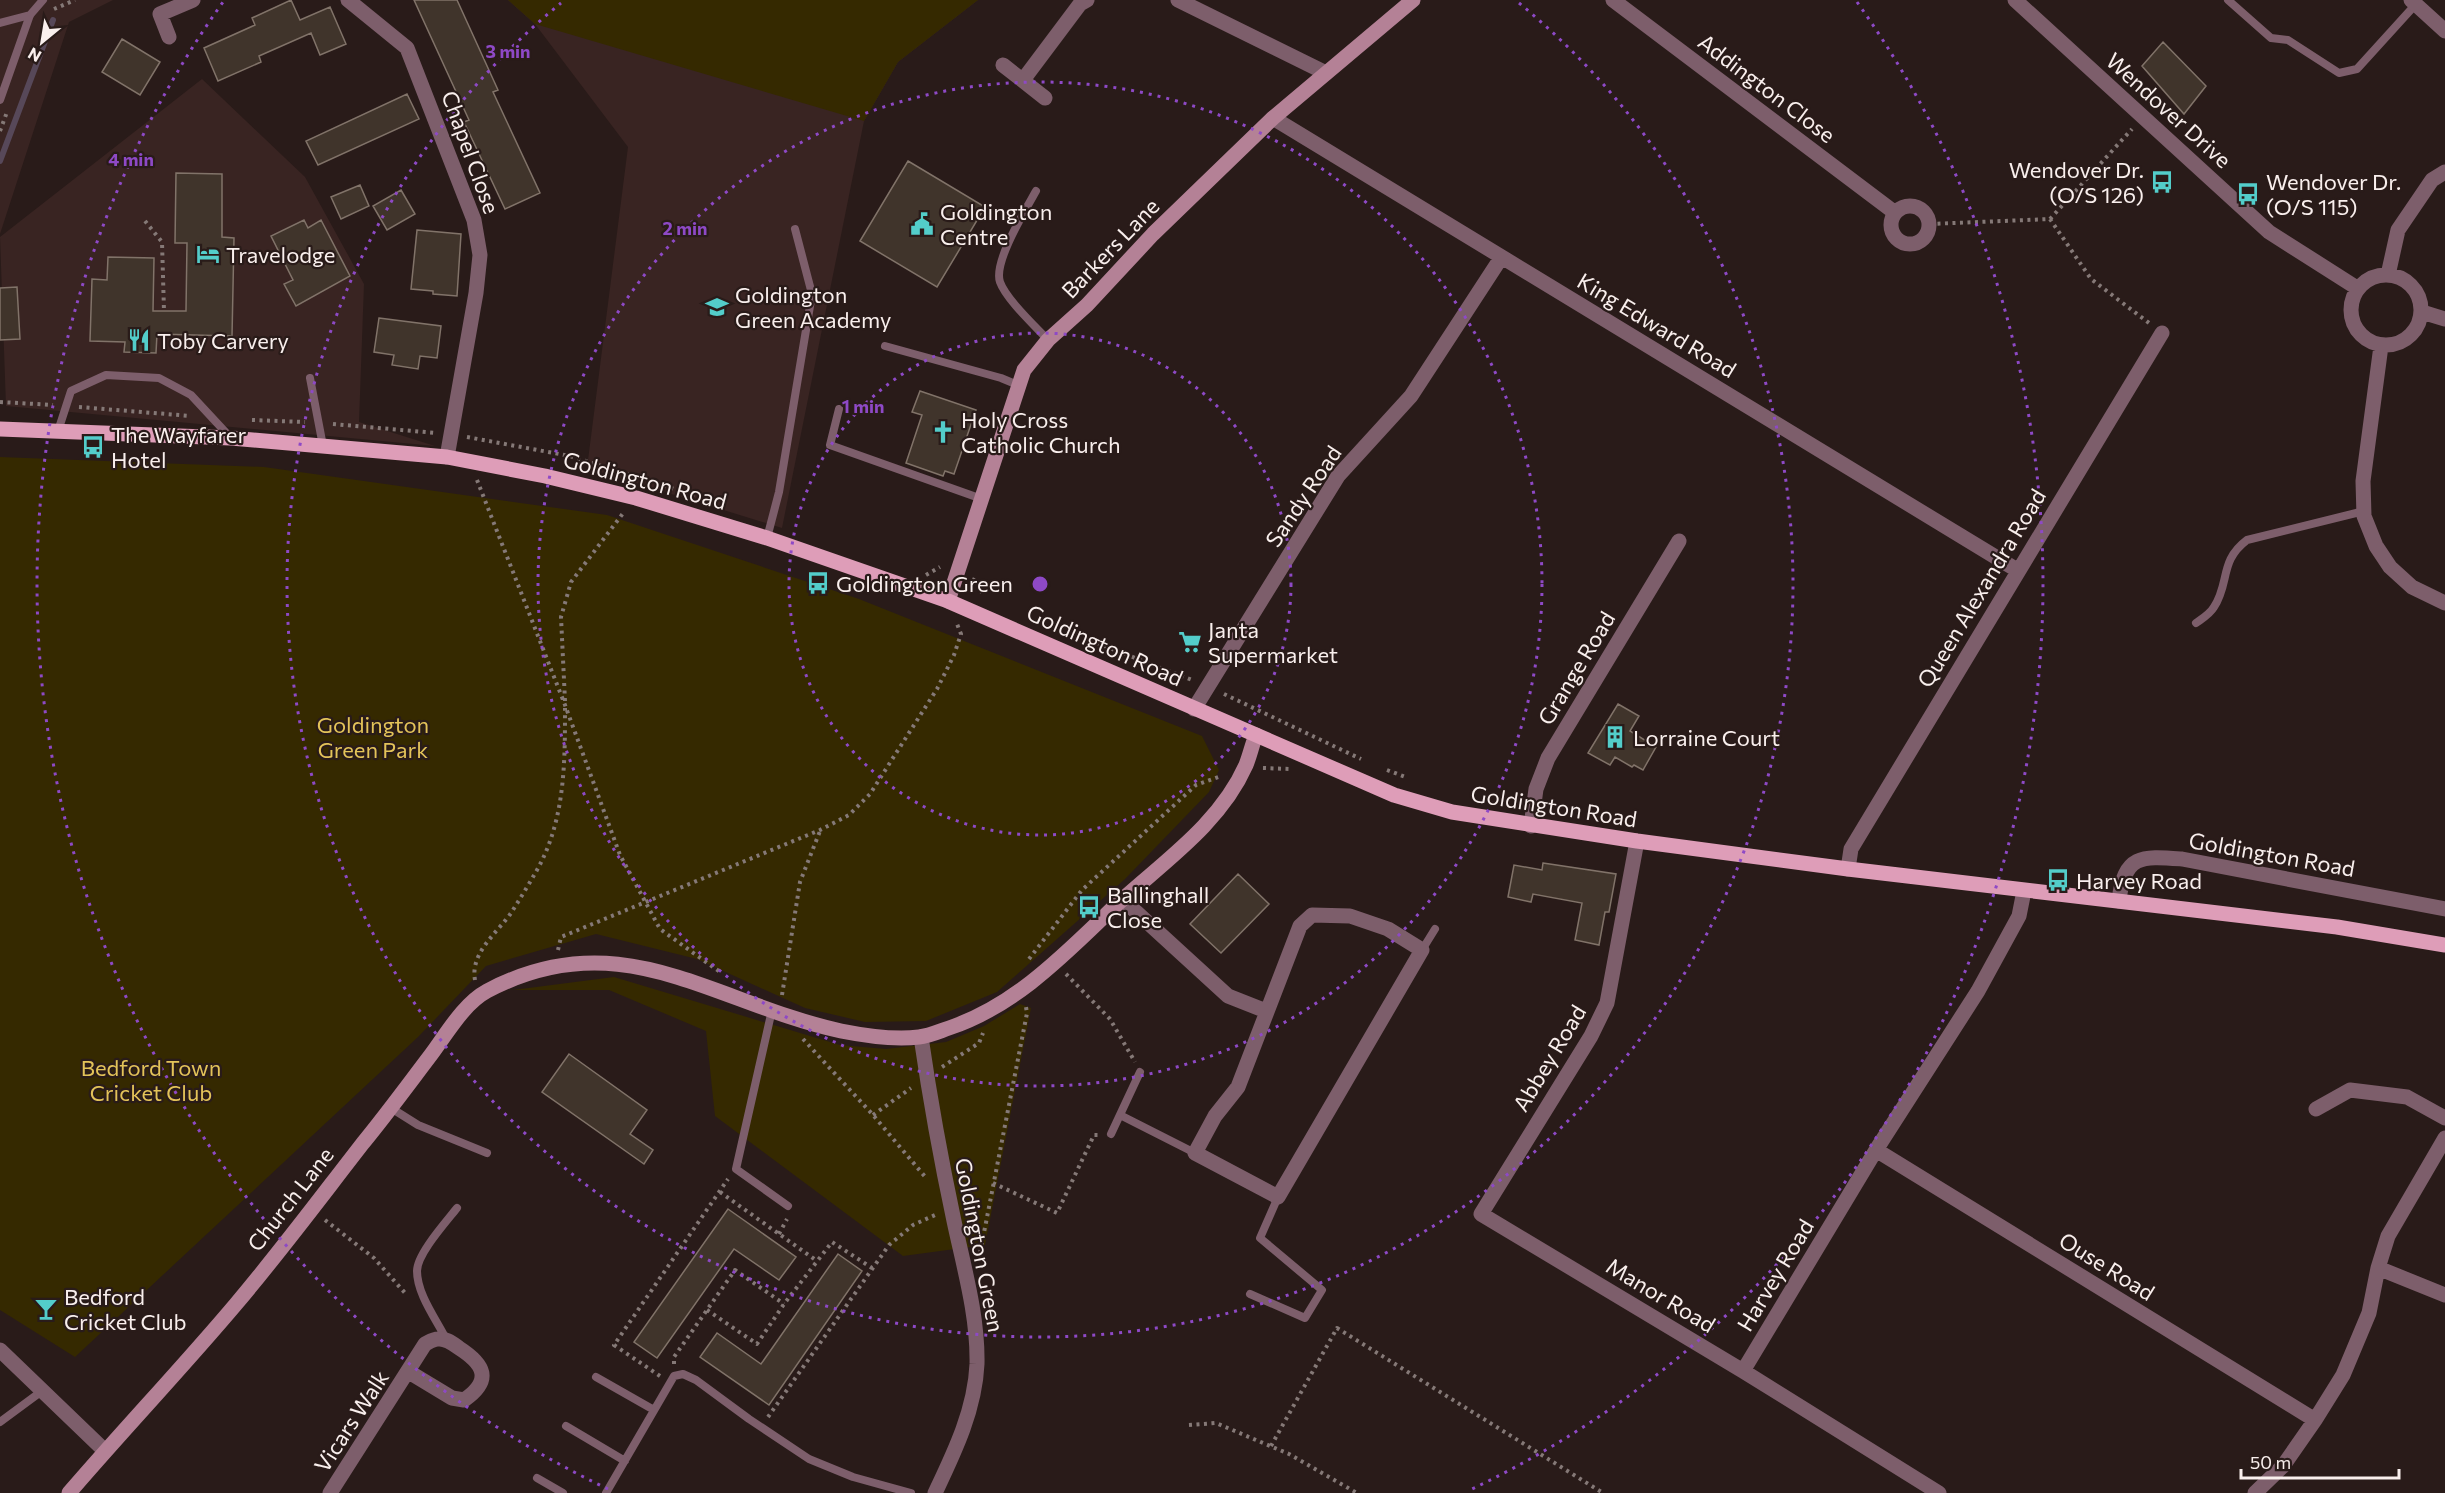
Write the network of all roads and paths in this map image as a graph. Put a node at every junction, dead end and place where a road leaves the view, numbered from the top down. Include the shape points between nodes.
1 (43, 0) edge
2 (193, 0) edge
3 (348, 0) edge
4 (1087, 0) edge
5 (1178, 0) edge
6 (1613, 0) edge
7 (2016, 0) edge
8 (2228, 0) edge
9 (1406, 2) edge
10 (2414, 2) edge
11 (30, 15) junction
12 (0, 23) edge
13 (2445, 31) edge
14 (170, 37) dead end
15 (1003, 65) dead end
16 (1326, 73) junction
17 (1023, 80) junction
18 (1045, 98) dead end
19 (0, 100) edge
20 (2143, 117) junction
21 (1273, 118) junction
22 (2445, 172) edge
23 (1036, 191) dead end
24 (1894, 212) junction
25 (2050, 219) junction
26 (145, 221) dead end
27 (1930, 224) junction
28 (795, 229) dead end
29 (1501, 258) junction
30 (2388, 274) junction
31 (2357, 288) junction
32 (164, 311) dead end
33 (2422, 312) junction
34 (2445, 319) edge
35 (2162, 333) joint
36 (1048, 340) junction
37 (885, 346) dead end
38 (2381, 346) junction
39 (310, 378) dead end
40 (1018, 385) junction
41 (839, 409) dead end
42 (0, 429) edge
43 (58, 431) junction
44 (231, 438) junction
45 (323, 446) junction
46 (447, 457) junction
47 (469, 461) junction
48 (636, 498) junction
49 (982, 499) junction
50 (2364, 511) junction
51 (767, 538) junction
52 (1679, 541) dead end
53 (2017, 570) junction
54 (948, 601) junction
55 (2445, 603) edge
56 (2196, 622) dead end
57 (566, 705) junction
58 (1194, 709) junction
59 (1256, 735) junction
60 (1531, 826) junction
61 (820, 830) junction
62 (1637, 841) junction
63 (1848, 869) junction
64 (2024, 891) junction
65 (1122, 899) junction
66 (2120, 901) junction
67 (646, 902) junction
68 (2445, 909) edge
69 (1435, 929) dead end
70 (2445, 945) edge
71 (1422, 950) junction
72 (1055, 963) junction
73 (554, 965) junction
74 (724, 974) dead end
75 (1023, 988) junction
76 (481, 994) junction
77 (1266, 1011) junction
78 (775, 1012) junction
79 (921, 1037) junction
80 (1140, 1072) joint
81 (391, 1108) junction
82 (2316, 1109) dead end
83 (1120, 1115) junction
84 (2445, 1118) edge
85 (1111, 1134) joint
86 (2445, 1138) edge
87 (1875, 1150) junction
88 (488, 1153) dead end
89 (1194, 1153) junction
90 (736, 1169) junction
91 (930, 1182) dead end
92 (993, 1183) junction
93 (720, 1192) junction
94 (1278, 1197) junction
95 (788, 1206) dead end
96 (457, 1208) dead end
97 (951, 1208) junction
98 (311, 1209) junction
99 (1481, 1214) joint
100 (818, 1261) junction
101 (872, 1268) junction
102 (2378, 1268) junction
103 (966, 1275) junction
104 (1250, 1294) dead end
105 (2445, 1295) edge
106 (410, 1298) dead end
107 (784, 1304) junction
108 (707, 1310) junction
109 (446, 1340) junction
110 (0, 1350) edge
111 (1743, 1371) junction
112 (409, 1372) junction
113 (596, 1377) dead end
114 (672, 1380) junction
115 (42, 1391) junction
116 (654, 1410) junction
117 (2315, 1420) junction
118 (0, 1422) edge
119 (1189, 1425) dead end
120 (566, 1426) dead end
121 (761, 1428) junction
122 (1272, 1446) junction
123 (105, 1451) junction
124 (625, 1461) junction
125 (537, 1478) dead end
126 (69, 1493) edge
127 (330, 1493) edge
128 (563, 1493) edge
129 (606, 1493) edge
130 (911, 1493) edge
131 (935, 1493) edge
132 (1357, 1493) edge
133 (1603, 1493) edge
134 (1939, 1493) edge
135 (2254, 1493) edge

1 - 11 lane
2 - 14 street via 160,14
3 - 46 street, Chapel Close via 407,48 474,220 480,255 476,293
4 - 17 street
5 - 16 street
6 - 24 street, Addington Close
7 - 20 street, Wendover Drive
8 - 10 lane via 2271,38 2288,40 2339,73 2357,69
9 - 16 street, Barkers Lane
10 - 13 street
11 - 12 lane
11 - 19 lane
15 - 17 street
16 - 21 street, Barkers Lane
17 - 18 street
20 - 25 path
20 - 31 street, Wendover Drive via 2269,232
21 - 29 street, King Edward Road
21 - 36 street, Barkers Lane
22 - 30 street via 2432,180 2398,230
23 - 36 lane via 1000,265 999,281
24 - 27 street via 1908,204 1923,209
24 - 27 street via 1889,226 1897,240 1912,245 1924,239
25 - 27 path
25 - 35 path via 2091,279
26 - 32 path via 162,242
28 - 51 lane via 812,294 779,492
29 - 53 street, King Edward Road
29 - 58 street, Sandy Road via 1411,396 1338,476
30 - 31 street via 2373,277
30 - 33 street via 2406,281 2418,295
31 - 38 street via 2349,312 2360,335
33 - 34 street
33 - 38 street via 2417,328 2401,343
35 - 53 street, Queen Alexandra Road
36 - 40 street, Barkers Lane via 1024,370
37 - 40 lane
38 - 50 street via 2363,482
39 - 45 lane
40 - 49 street, Barkers Lane
41 - 49 lane via 830,446
42 - 43 main road, Goldington Road
43 - 44 main road, Goldington Road
43 - 44 lane via 71,391 106,375 159,378 191,395
44 - 45 main road, Goldington Road
45 - 46 main road, Goldington Road
46 - 47 main road, Goldington Road
47 - 48 main road, Goldington Road
47 - 57 path
48 - 51 main road, Goldington Road
48 - 57 path via 571,582 561,617
49 - 54 street, Barkers Lane
50 - 55 street via 2376,546 2390,567 2412,587
50 - 56 lane via 2247,540 2235,548 2228,562 2215,606
51 - 54 main road, Goldington Road
52 - 60 street, Grange Road via 1548,758 1536,789
53 - 63 street, Queen Alexandra Road via 1851,849
54 - 58 main road, Goldington Road
54 - 61 path via 961,634 937,689 870,794 849,815
57 - 67 path via 620,855
57 - 76 path via 565,765 551,842 510,914 475,963 474,978
58 - 59 main road, Goldington Road
59 - 60 main road, Goldington Road via 1394,795 1452,812
59 - 65 street via 1246,766 1219,808 1187,845
60 - 62 main road, Goldington Road
61 - 67 path
61 - 78 path via 800,882
62 - 63 main road, Goldington Road
62 - 99 street, Abbey Road via 1607,1003 1591,1036
63 - 64 main road, Goldington Road
64 - 66 main road, Goldington Road
64 - 87 street, Harvey Road via 2019,916 1978,991
65 - 72 street
65 - 77 street via 1228,996
66 - 68 street, Goldington Road via 2121,882 2133,863 2149,857 2182,859
66 - 70 main road, Goldington Road via 2337,927
67 - 73 path via 561,937
67 - 74 path via 660,929
69 - 71 lane
71 - 77 street via 1388,929 1350,916 1312,915 1300,926
71 - 94 street
72 - 75 street
72 - 80 path via 1110,1019
73 - 76 street, Church Lane
73 - 78 street via 607,962 663,971
75 - 79 street via 1006,1002 963,1023
75 - 92 path via 1027,1013
76 - 81 street, Church Lane via 465,1009
77 - 89 street via 1238,1087 1215,1116
78 - 79 street via 869,1037
78 - 90 lane
78 - 91 path via 873,1115
79 - 97 street, Goldington Green
80 - 83 lane
81 - 88 lane via 418,1125
81 - 98 street, Church Lane
82 - 84 street via 2350,1090 2407,1097
83 - 85 lane
83 - 89 lane
85 - 92 path via 1094,1135 1057,1214
86 - 102 street via 2388,1236
87 - 111 street, Harvey Road
87 - 117 street, Ouse Road
89 - 94 street
90 - 93 path
90 - 95 lane
92 - 103 path via 978,1259
93 - 100 path
93 - 114 path via 614,1345
94 - 104 lane via 1260,1238 1322,1290 1305,1318
96 - 109 lane via 417,1269 419,1285
97 - 101 path via 913,1225
97 - 103 street, Goldington Green
98 - 106 path via 374,1258
98 - 123 street, Church Lane via 236,1304
99 - 111 street, Manor Road
100 - 101 path via 832,1242
100 - 107 path
101 - 121 path
102 - 105 street
102 - 117 street via 2369,1313 2343,1374
103 - 131 street, Goldington Green via 975,1320 977,1365 968,1416
107 - 108 path via 735,1270
107 - 108 path via 757,1344
108 - 114 path via 674,1358
109 - 112 street, Vicars Walk via 435,1338 425,1344
109 - 112 street, Vicars Walk via 482,1366 482,1378 473,1394 464,1400 452,1398
110 - 115 street
111 - 134 street, Manor Road
112 - 127 street, Vicars Walk
113 - 116 lane
114 - 116 lane
114 - 121 lane via 683,1374 696,1380
115 - 118 lane
115 - 123 street
116 - 124 lane
117 - 135 street via 2283,1466
119 - 122 path via 1216,1423
120 - 124 lane
121 - 130 lane via 810,1459 853,1477
122 - 132 path
122 - 133 path via 1338,1328
123 - 126 street, Church Lane
124 - 129 lane
125 - 128 lane

